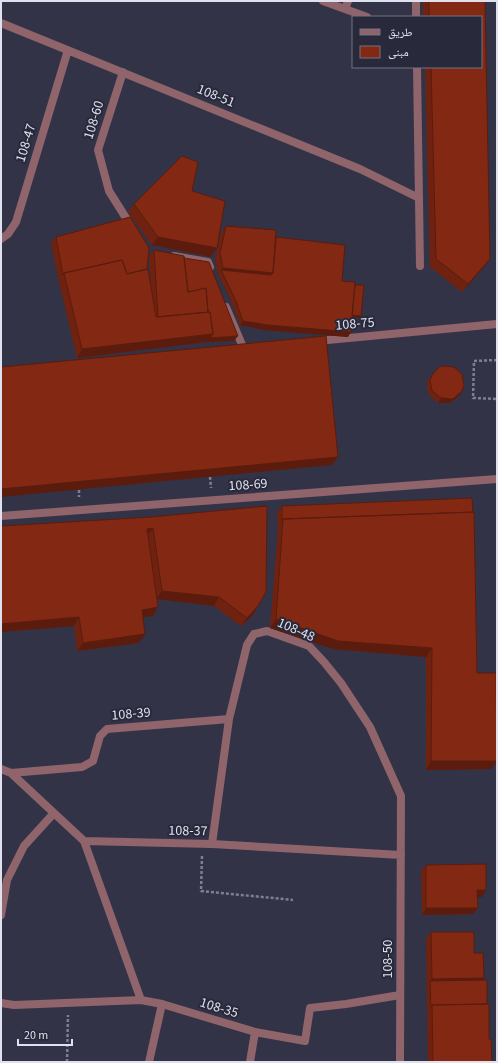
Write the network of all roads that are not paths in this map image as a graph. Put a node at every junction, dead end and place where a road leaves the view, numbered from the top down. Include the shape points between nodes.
1 (323, 1) edge
2 (416, 1) edge
3 (346, 5) edge
4 (365, 16) edge
5 (416, 16) edge
6 (1, 23) edge
7 (68, 50) junction
8 (417, 68) edge
9 (123, 72) junction
10 (419, 198) junction
11 (137, 234) edge
12 (1, 239) edge
13 (165, 254) edge
14 (420, 266) dead end
15 (214, 276) edge
16 (222, 298) edge
17 (497, 324) edge
18 (305, 342) edge
19 (243, 347) edge
20 (497, 480) edge
21 (1, 516) edge
22 (229, 719) junction
23 (1, 770) edge
24 (11, 773) junction
25 (54, 813) junction
26 (84, 841) junction
27 (207, 844) junction
28 (401, 855) junction
29 (1, 914) edge
30 (400, 995) junction
31 (141, 1000) junction
32 (1, 1003) edge
33 (162, 1004) junction
34 (255, 1032) junction
35 (149, 1062) edge
36 (250, 1062) edge
37 (400, 1062) edge

1 - 3 street
2 - 5 street
3 - 4 street
6 - 7 street, 108-51
7 - 9 street, 108-51
7 - 12 street, 108-47 via 16,222
8 - 10 street
9 - 10 street, 108-51 via 360,169
9 - 11 street, 108-60 via 98,150 109,191
10 - 14 street
13 - 15 street via 208,262
16 - 19 street
17 - 18 street, 108-75
20 - 21 street, 108-69
22 - 24 street, 108-39 via 107,729 100,736 93,761 82,767
22 - 27 street, 108-48
22 - 28 street, 108-48 via 247,645 254,634 267,631 309,646 341,683 377,740 401,796
23 - 24 street
24 - 25 street
25 - 26 street
25 - 29 street via 24,846 7,880
26 - 27 street, 108-37
26 - 31 street
27 - 28 street, 108-37
28 - 30 street, 108-50
30 - 34 street, 108-35 via 310,1008 304,1041
30 - 37 street, 108-50
31 - 32 street, 108-35 via 14,1005
31 - 33 street, 108-35
33 - 34 street, 108-35
33 - 35 street
34 - 36 street

